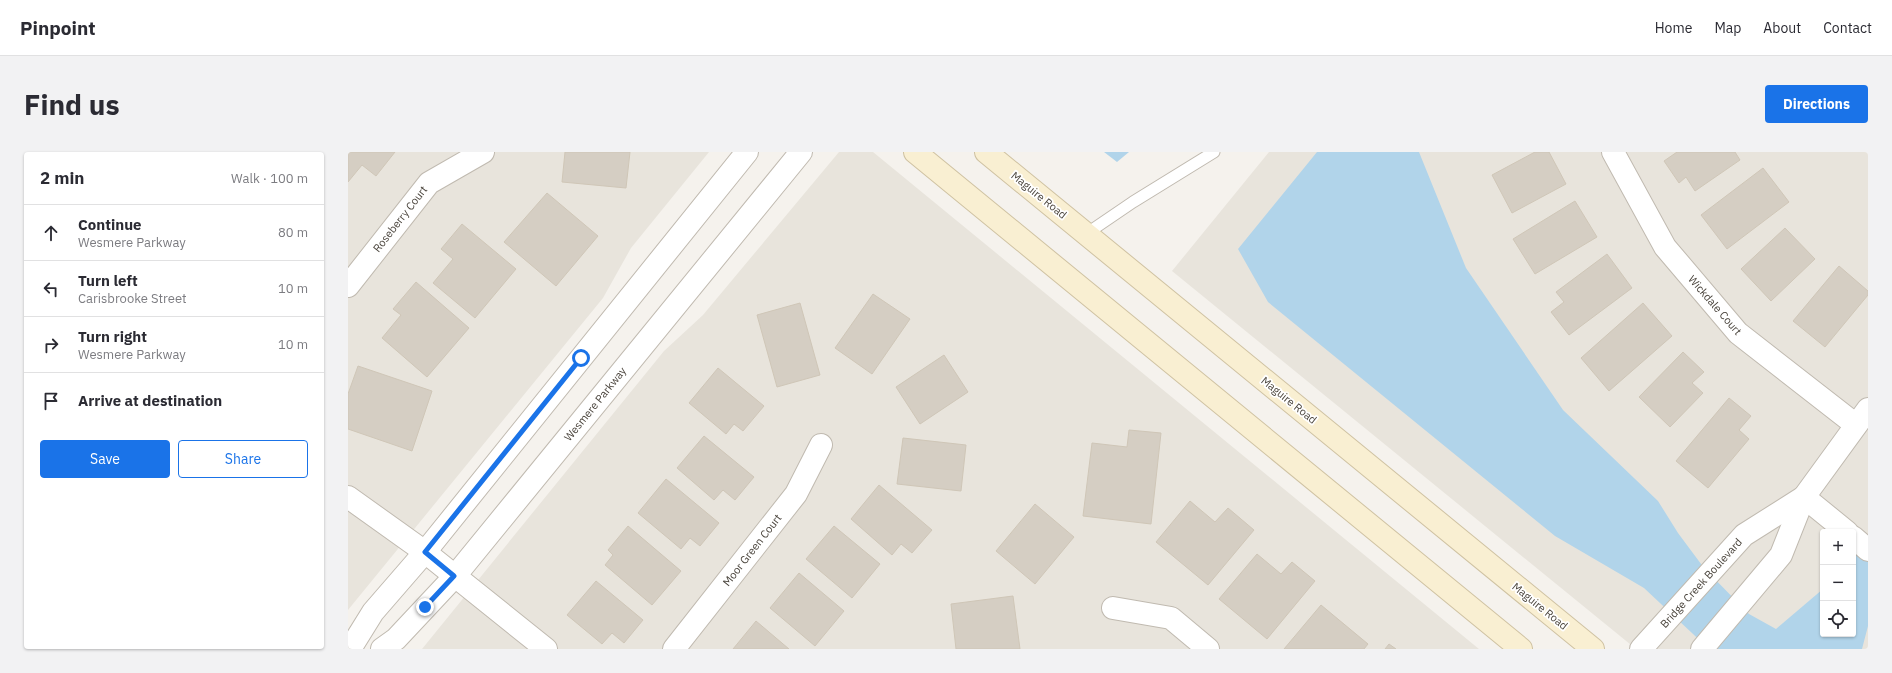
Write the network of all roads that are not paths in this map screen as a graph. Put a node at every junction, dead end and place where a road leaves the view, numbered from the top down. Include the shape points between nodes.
1 (484, 152) edge
2 (747, 152) edge
3 (801, 152) edge
4 (915, 152) edge
5 (986, 152) edge
6 (1214, 152) edge
7 (1613, 152) edge
8 (1086, 234) junction
9 (348, 286) edge
10 (1862, 417) edge
11 (821, 445) dead end
12 (1804, 496) junction
13 (348, 497) edge
14 (1842, 529) edge
15 (1856, 540) edge
16 (1868, 550) edge
17 (425, 552) junction
18 (454, 576) junction
19 (1113, 608) dead end
20 (350, 649) edge
21 (382, 649) edge
22 (546, 649) edge
23 (674, 649) edge
24 (1208, 649) edge
25 (1521, 649) edge
26 (1593, 649) edge
27 (1641, 649) edge
28 (1702, 649) edge

1 - 9 street, Roseberry Court via 429,183
2 - 17 street
3 - 18 street, Wesmere Parkway
4 - 25 main road
5 - 8 main road, Maguire Road
6 - 8 lane
7 - 10 street, Wickdale Court via 1665,247 1738,333
8 - 26 main road, Maguire Road
10 - 12 street, Bridge Creek Boulevard
11 - 23 street, Moor Green Court via 796,494
12 - 14 street
12 - 27 street, Bridge Creek Boulevard via 1744,535
12 - 28 street, Bridge Creek Boulevard via 1781,555
13 - 17 street
15 - 16 street
17 - 18 street
17 - 20 street via 373,612
18 - 21 street, Wesmere Parkway via 396,639
18 - 22 street
19 - 24 street via 1170,618

